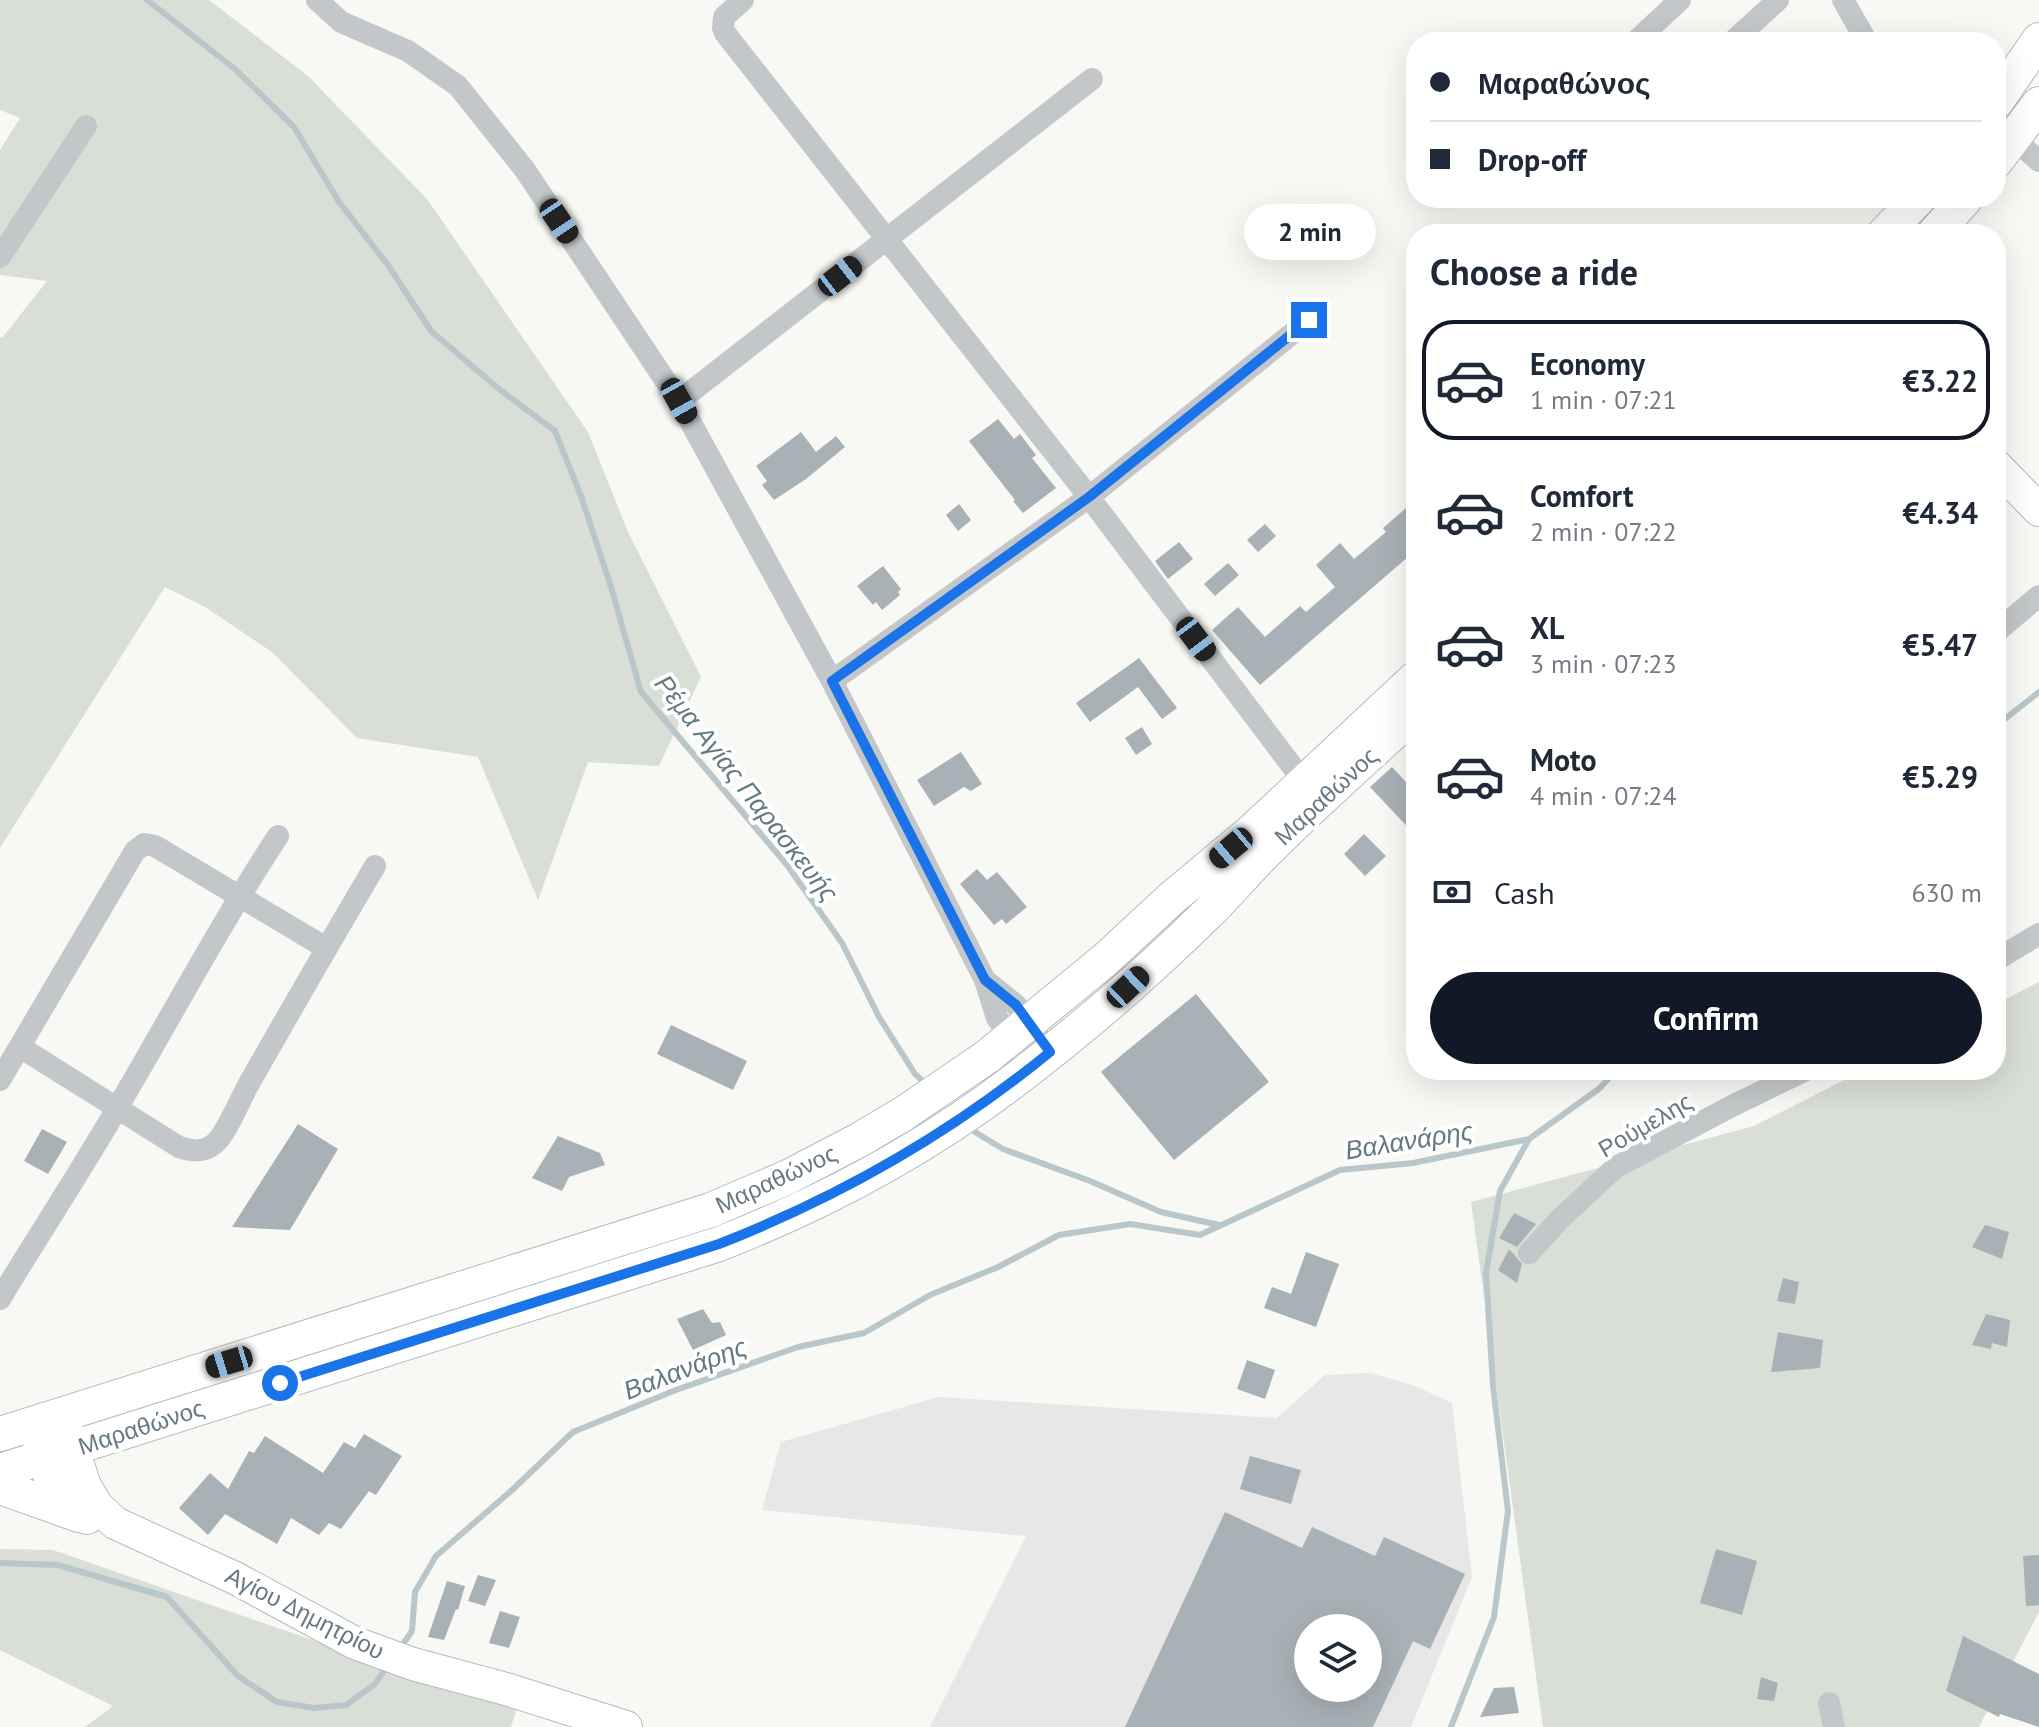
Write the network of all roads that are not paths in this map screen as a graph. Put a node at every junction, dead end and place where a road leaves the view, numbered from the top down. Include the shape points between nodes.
1 (317, 0) edge
2 (743, 0) edge
3 (1680, 0) edge
4 (1778, 0) edge
5 (1843, 0) edge
6 (1646, 32) edge
7 (1743, 32) edge
8 (1861, 32) edge
9 (2039, 40) edge
10 (1092, 79) dead end
11 (2006, 88) edge
12 (2039, 104) edge
13 (86, 126) dead end
14 (2006, 149) edge
15 (2006, 150) edge
16 (2039, 161) edge
17 (1909, 208) edge
18 (1957, 208) edge
19 (1894, 224) edge
20 (1943, 224) edge
21 (886, 240) junction
22 (0, 257) edge
23 (1309, 320) dead end
24 (679, 401) junction
25 (2006, 476) edge
26 (1089, 497) junction
27 (2039, 510) edge
28 (2039, 596) edge
29 (2006, 624) edge
30 (832, 681) junction
31 (1406, 687) edge
32 (1406, 721) edge
33 (1304, 782) junction
34 (278, 836) dead end
35 (375, 866) dead end
36 (239, 895) junction
37 (2039, 934) edge
38 (326, 948) junction
39 (2006, 954) edge
40 (1020, 1030) junction
41 (20, 1047) junction
42 (1041, 1059) junction
43 (0, 1080) edge
44 (1785, 1080) edge
45 (117, 1109) junction
46 (1529, 1253) dead end
47 (0, 1299) edge
48 (49, 1419) junction
49 (0, 1434) edge
50 (57, 1454) junction
51 (0, 1471) edge
52 (0, 1487) edge
53 (79, 1515) junction
54 (125, 1529) junction
55 (1829, 1703) dead end
56 (542, 1714) edge
57 (626, 1727) edge
58 (1834, 1727) edge

1 - 24 street via 341,22 408,51 458,86 525,170
2 - 21 street via 724,17 725,33
3 - 6 street
4 - 7 street
5 - 8 street
9 - 11 main road
10 - 21 street
12 - 14 main road
13 - 22 street
15 - 16 street
17 - 19 main road
18 - 20 main road
21 - 24 street
21 - 26 street
23 - 26 street
24 - 30 street
25 - 27 street
26 - 30 street
26 - 33 street
28 - 29 street
30 - 40 street via 985,980 997,1018
31 - 33 main road, Μαραθώνος
32 - 42 main road, Μαραθώνος via 1268,849 1185,935
33 - 40 main road, Μαραθώνος
34 - 36 street
35 - 38 street
36 - 38 street
36 - 41 street via 155,846 139,846
36 - 45 street
37 - 39 street
38 - 45 street via 213,1145 190,1151 179,1147
40 - 42 street
40 - 48 main road, Μαραθώνος via 859,1140 711,1210
41 - 43 street
41 - 45 street
42 - 50 main road, Μαραθώνος via 876,1171 803,1210 719,1244
44 - 46 street, Ρούμελης via 1616,1167
45 - 47 street
48 - 49 main road, Μαραθώνος
48 - 50 street, Αγίου Δημητρίου
50 - 51 main road, Μαραθώνος
50 - 53 street, Αγίου Δημητρίου via 47,1472
50 - 54 street, Αγίου Δημητρίου via 108,1518
52 - 53 main road
53 - 54 street, Αγίου Δημητρίου
54 - 56 street, Αγίου Δημητρίου via 235,1578 339,1636
55 - 58 street
56 - 57 street, Αγίου Δημητρίου

